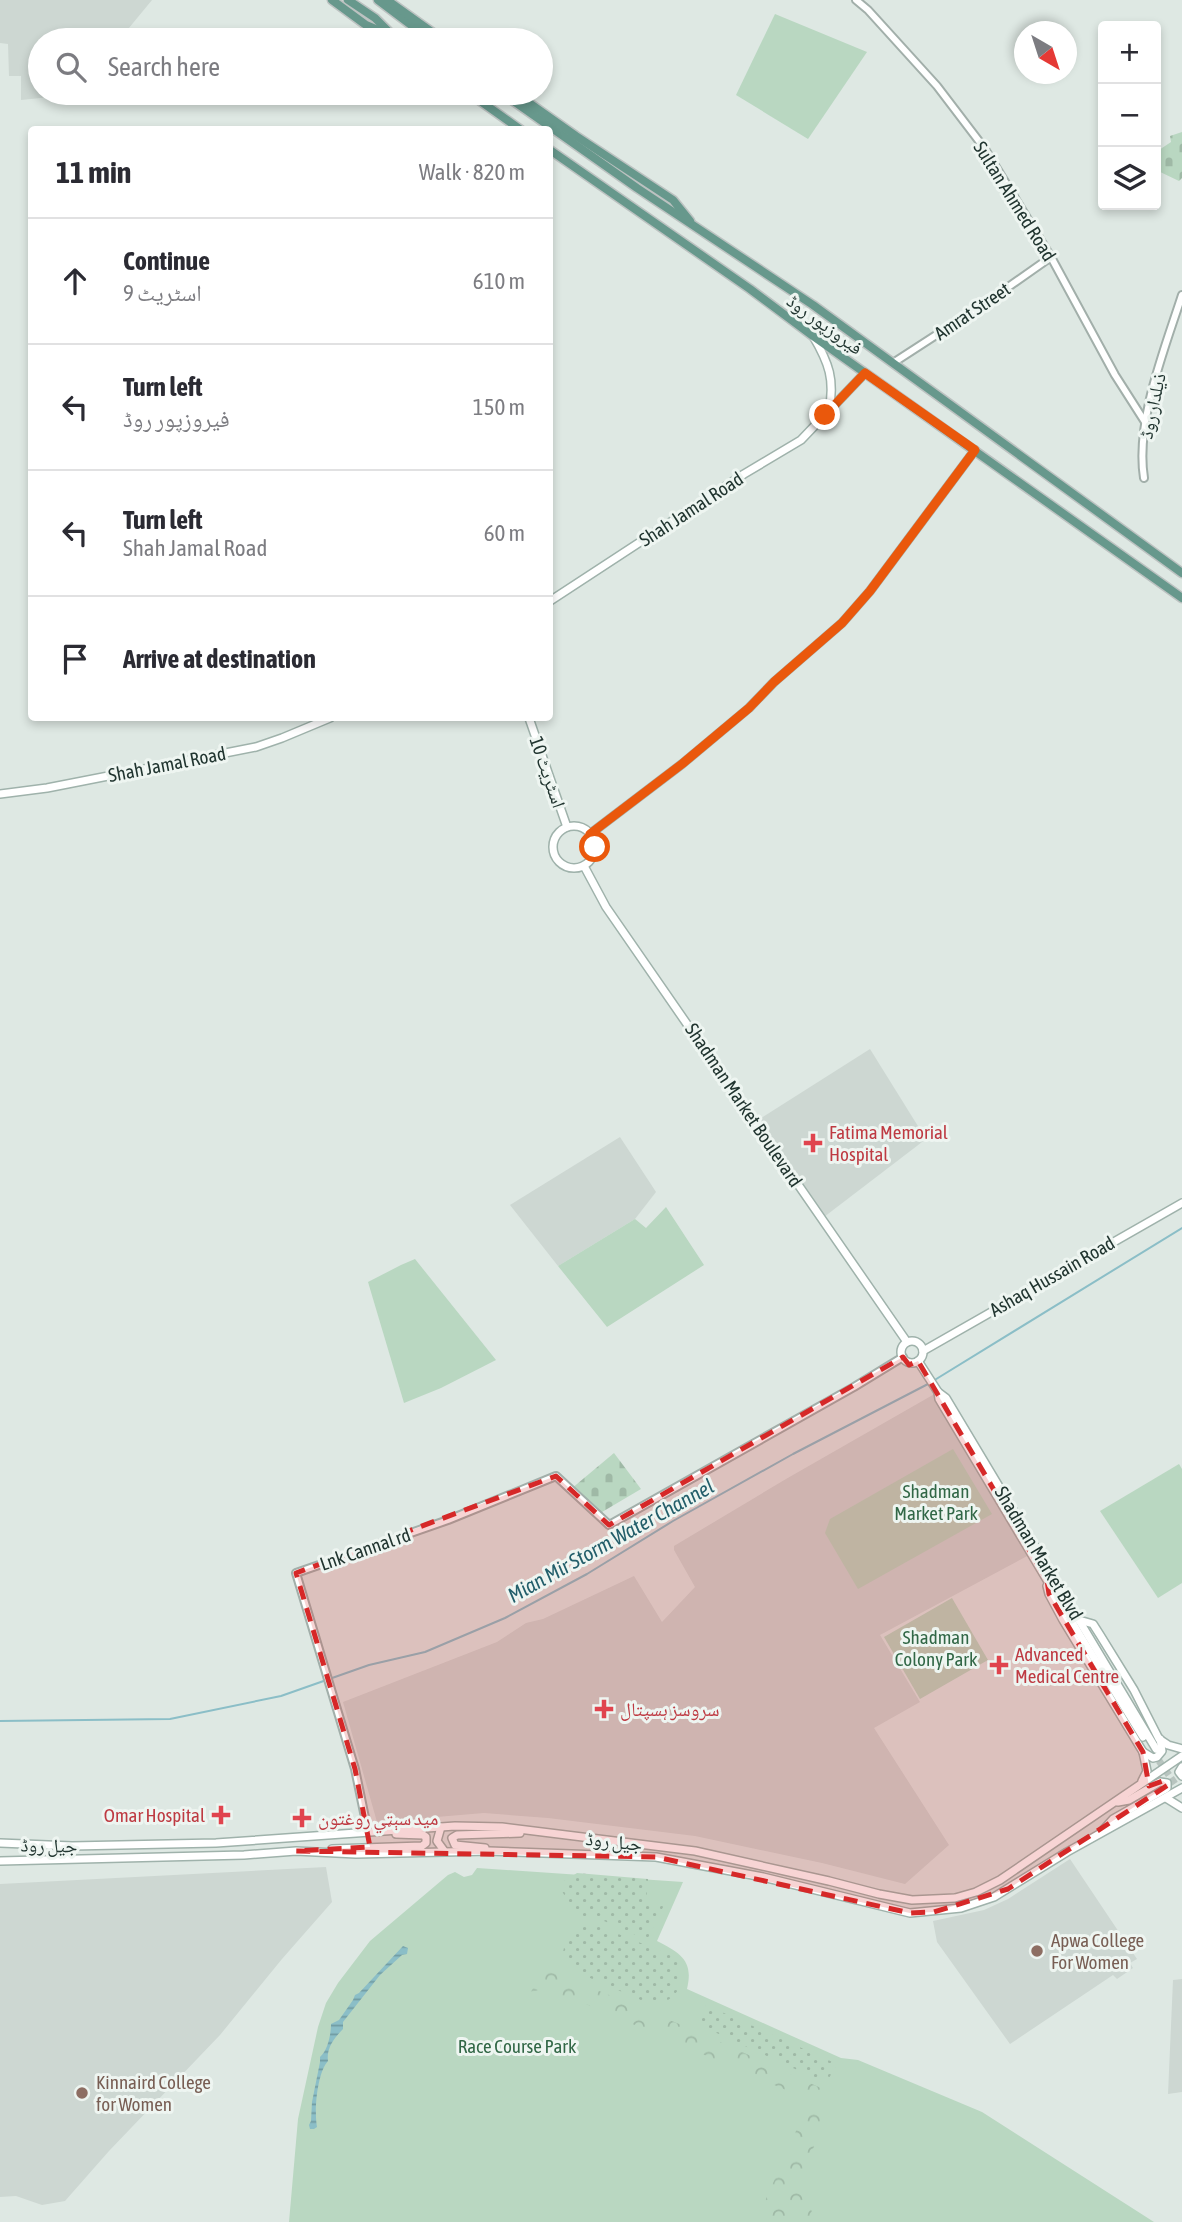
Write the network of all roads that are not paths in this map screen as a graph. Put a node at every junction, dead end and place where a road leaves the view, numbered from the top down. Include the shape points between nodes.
1 (332, 0) edge
2 (348, 0) edge
3 (378, 0) edge
4 (387, 0) edge
5 (856, 0) edge
6 (373, 28) edge
7 (385, 28) edge
8 (415, 28) edge
9 (426, 28) edge
10 (486, 105) edge
11 (519, 105) edge
12 (533, 105) edge
13 (515, 126) edge
14 (549, 126) edge
15 (553, 129) edge
16 (553, 152) edge
17 (698, 229) junction
18 (1051, 257) junction
19 (1182, 295) edge
20 (813, 336) junction
21 (893, 363) junction
22 (865, 373) junction
23 (829, 411) junction
24 (1145, 422) junction
25 (975, 450) junction
26 (1144, 478) dead end
27 (1182, 573) edge
28 (1182, 598) edge
29 (553, 599) edge
30 (323, 721) edge
31 (530, 721) edge
32 (0, 794) edge
33 (567, 827) junction
34 (590, 834) junction
35 (584, 866) junction
36 (1182, 1203) edge
37 (907, 1342) junction
38 (923, 1351) junction
39 (903, 1357) junction
40 (918, 1361) junction
41 (943, 1400) junction
42 (1046, 1580) junction
43 (1078, 1619) junction
44 (1159, 1738) junction
45 (1182, 1749) edge
46 (1143, 1752) junction
47 (1182, 1756) edge
48 (1182, 1767) edge
49 (1182, 1776) edge
50 (1137, 1787) junction
51 (1182, 1788) edge
52 (1166, 1798) junction
53 (1114, 1802) junction
54 (1182, 1806) edge
55 (441, 1826) junction
56 (368, 1832) junction
57 (543, 1832) junction
58 (1101, 1834) junction
59 (0, 1843) edge
60 (296, 1851) junction
61 (445, 1852) junction
62 (531, 1852) junction
63 (0, 1861) edge

1 - 6 main road
2 - 7 main road
3 - 8 main road
4 - 9 main road
5 - 18 street, Sultan Ahmed Road via 937,86 977,138
10 - 13 main road
11 - 14 main road, فیروزپور روڈ
12 - 17 main road, فیروزپور روڈ via 673,200
15 - 17 main road, فیروزپور روڈ
16 - 20 main road, فیروزپور روڈ
17 - 21 main road, فیروزپور روڈ
18 - 21 street, Amrat Street
18 - 24 street, Sultan Ahmed Road
19 - 24 street, ذیلدار روڈ
20 - 22 main road, فیروزپور روڈ
20 - 23 main road via 831,376
21 - 27 main road, فیروزپور روڈ
22 - 23 main road, Shah Jamal Road
22 - 25 main road, فیروزپور روڈ
23 - 29 main road, Shah Jamal Road via 801,440
24 - 26 street, ذیلدار روڈ
25 - 28 main road, فیروزپور روڈ
25 - 34 street via 842,623 749,708
30 - 32 main road, Shah Jamal Road via 256,747
31 - 33 main road, اسٹریٹ 10
33 - 34 main road
33 - 35 main road via 553,841 553,855 567,868
34 - 35 main road via 595,847
35 - 37 main road, Shadman Market Boulevard via 606,906
36 - 38 main road, Ashaq Hussain Road
37 - 38 main road via 917,1342
37 - 39 main road via 902,1347
38 - 40 main road
39 - 40 main road via 908,1362
39 - 56 street, Lnk Cannal rd via 609,1525 556,1476 296,1573 355,1769
40 - 41 main road
41 - 42 main road
41 - 43 main road, Shadman Market Blvd
42 - 43 main road, Shadman Market Blvd via 1154,1751
42 - 46 main road via 1049,1594
43 - 44 main road via 1093,1624
44 - 45 main road
44 - 46 main road via 1163,1751 1157,1757
46 - 50 main road via 1147,1771
47 - 50 main road, جیل روڈ
48 - 49 main road
50 - 53 main road, جیل روڈ
51 - 52 main road, جیل روڈ
52 - 54 main road
52 - 58 main road, جیل روڈ
53 - 57 main road, جیل روڈ via 1000,1880 943,1900 879,1894 695,1851
53 - 58 main road via 1167,1783 1167,1788 1113,1819
55 - 56 main road, جیل روڈ
55 - 57 main road, جیل روڈ
55 - 61 main road via 437,1841
56 - 59 main road, جیل روڈ via 216,1843
56 - 60 main road via 423,1835 426,1840 422,1846
57 - 62 main road via 452,1838 457,1845
58 - 62 main road, جیل روڈ via 994,1896 946,1911 910,1913 763,1877 656,1857
60 - 61 main road, جیل روڈ
60 - 63 main road, جیل روڈ
61 - 62 main road, جیل روڈ

